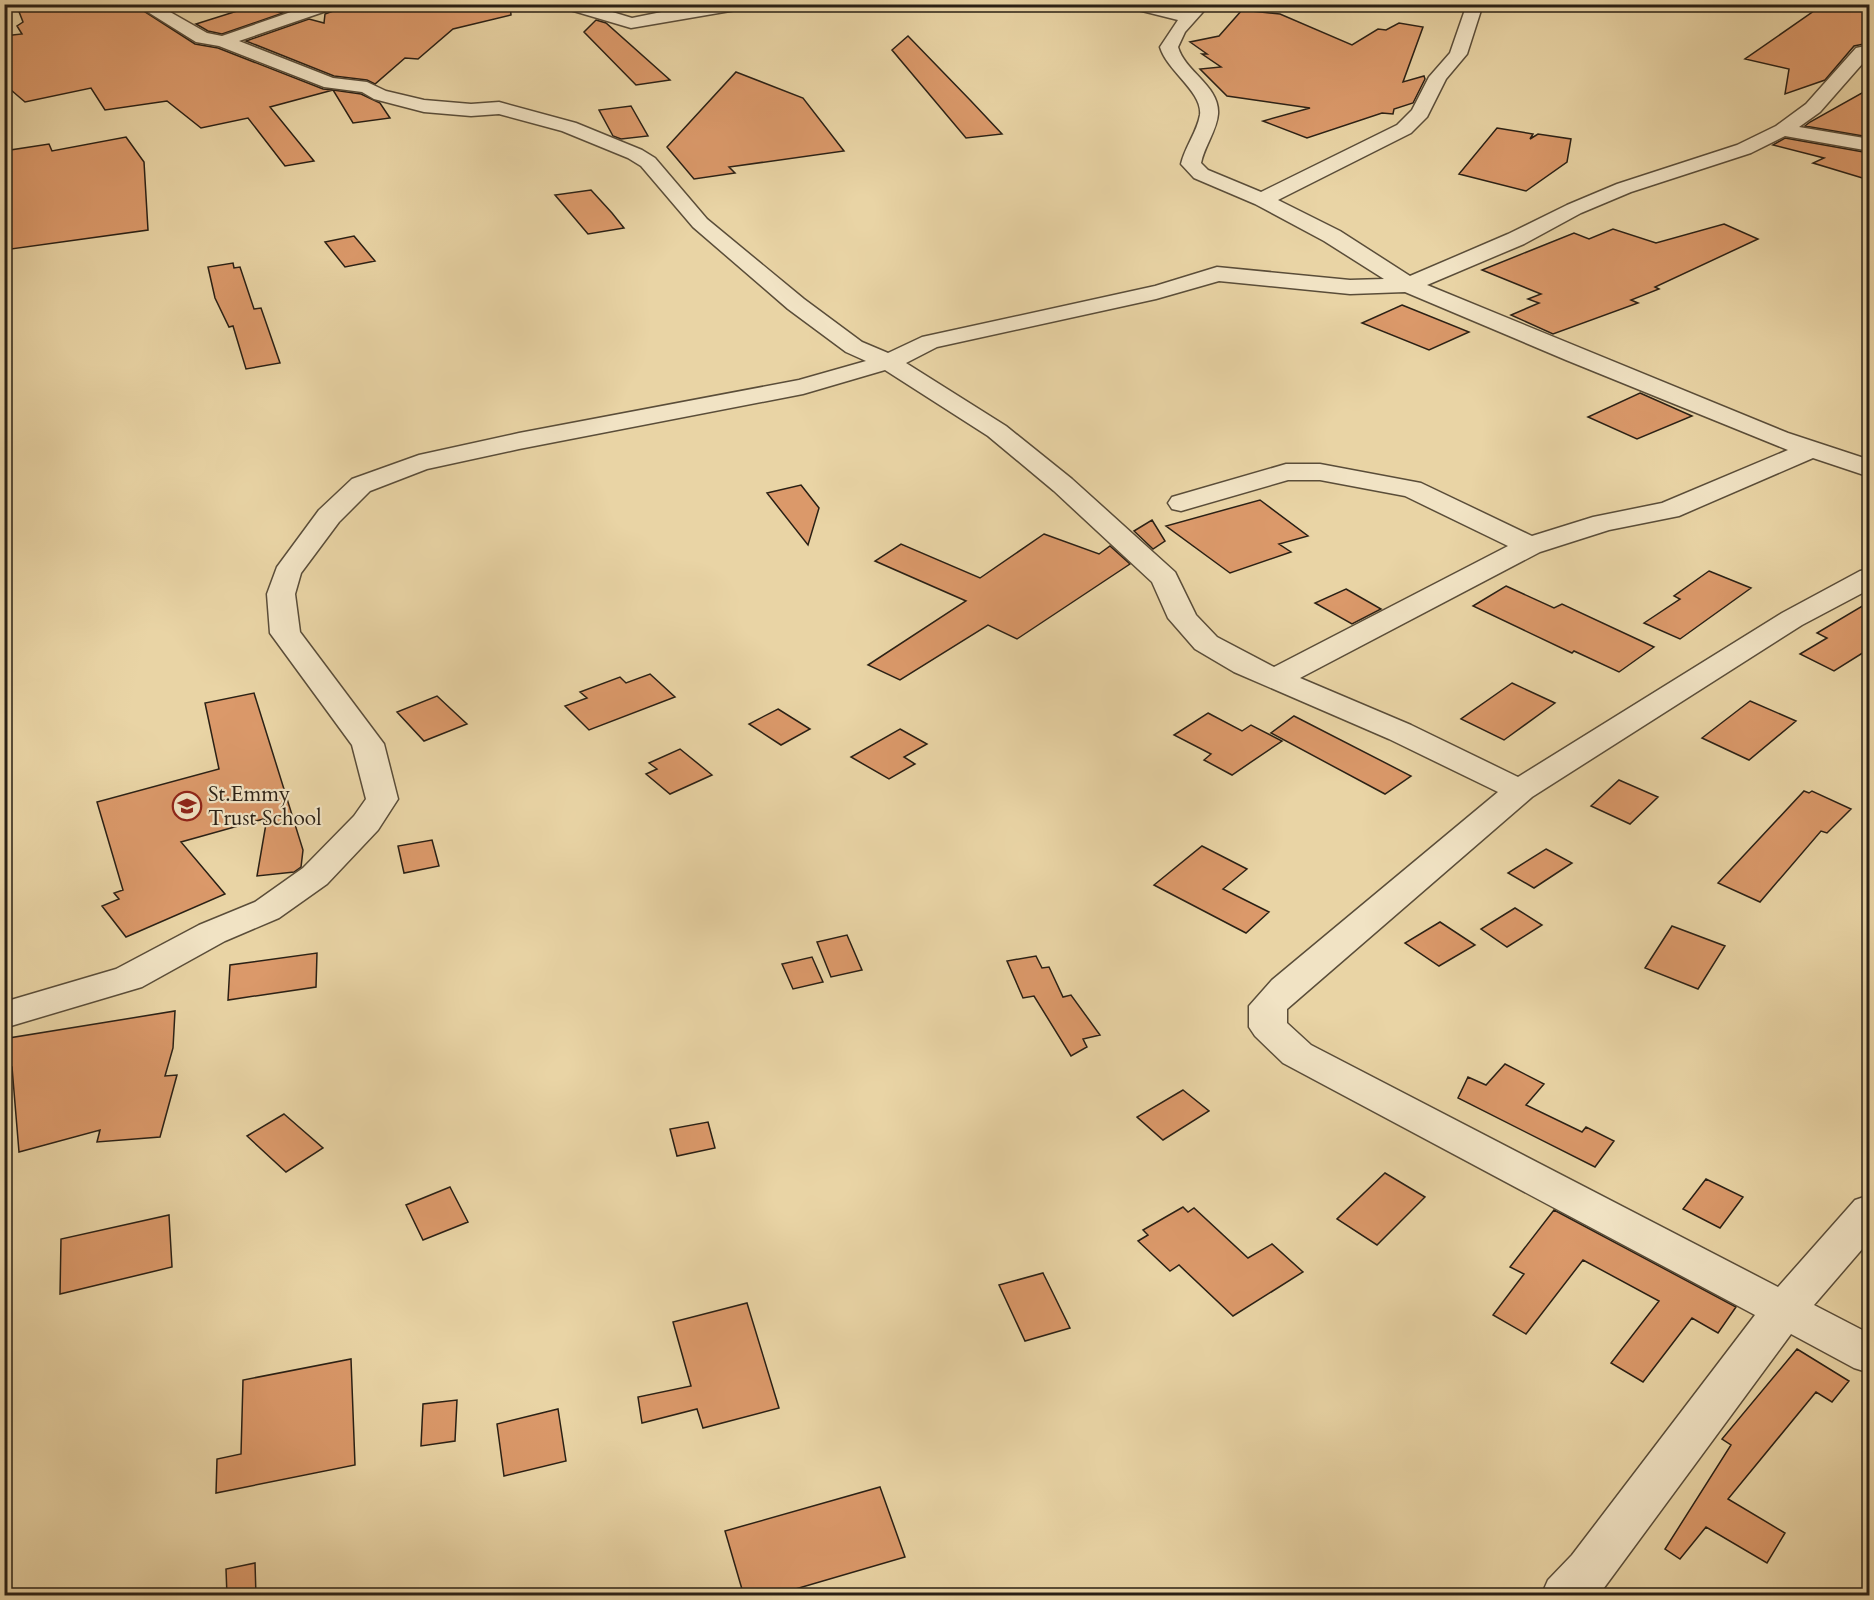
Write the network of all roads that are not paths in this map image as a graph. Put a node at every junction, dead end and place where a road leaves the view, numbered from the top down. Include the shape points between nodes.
1 (143, 4) edge
2 (332, 4) edge
3 (566, 4) edge
4 (742, 4) edge
5 (1132, 4) edge
6 (1475, 4) edge
7 (1195, 11) edge
8 (224, 41) junction
9 (1869, 50) edge
10 (1784, 130) junction
11 (1869, 146) edge
12 (1262, 200) junction
13 (1408, 285) junction
14 (888, 362) junction
15 (1812, 449) junction
16 (1869, 469) edge
17 (1181, 503) dead end
18 (1530, 546) junction
19 (1869, 578) edge
20 (1277, 678) junction
21 (1520, 790) junction
22 (4, 1016) edge
23 (1869, 1211) edge
24 (1784, 1310) junction
25 (1869, 1355) edge
26 (1566, 1596) edge

1 - 8 street via 202,38
2 - 8 street
3 - 4 street via 631,23
5 - 7 street
6 - 12 street via 1458,54 1438,77 1420,113 1404,129
7 - 12 street via 1169,47 1172,58 1207,99 1209,115 1191,164 1201,174
8 - 14 street via 330,83 366,87 380,95 424,106 499,108 569,127 635,153 648,162 700,222 796,304 854,347
9 - 10 street via 1862,52 1813,108
10 - 11 street
10 - 13 street via 1744,149 1624,188
12 - 13 street via 1332,236
13 - 14 street via 1350,287 1217,274 1156,292 930,342
13 - 15 street via 1574,356
14 - 20 street via 997,431 1063,485 1165,578 1183,618 1206,643 1245,666
14 - 22 street via 803,387 565,431 419,463 361,485 329,516 287,573 281,594 285,633 368,744 382,799 366,823 315,876 267,910 212,933 129,978
15 - 16 street
15 - 18 street via 1669,510 1604,523
17 - 18 street via 1286,472 1320,472 1412,489
18 - 20 street
19 - 21 street via 1763,637
20 - 21 street
21 - 24 street via 1285,989 1268,1006 1268,1027 1297,1054
23 - 24 street
24 - 25 street
24 - 26 street

